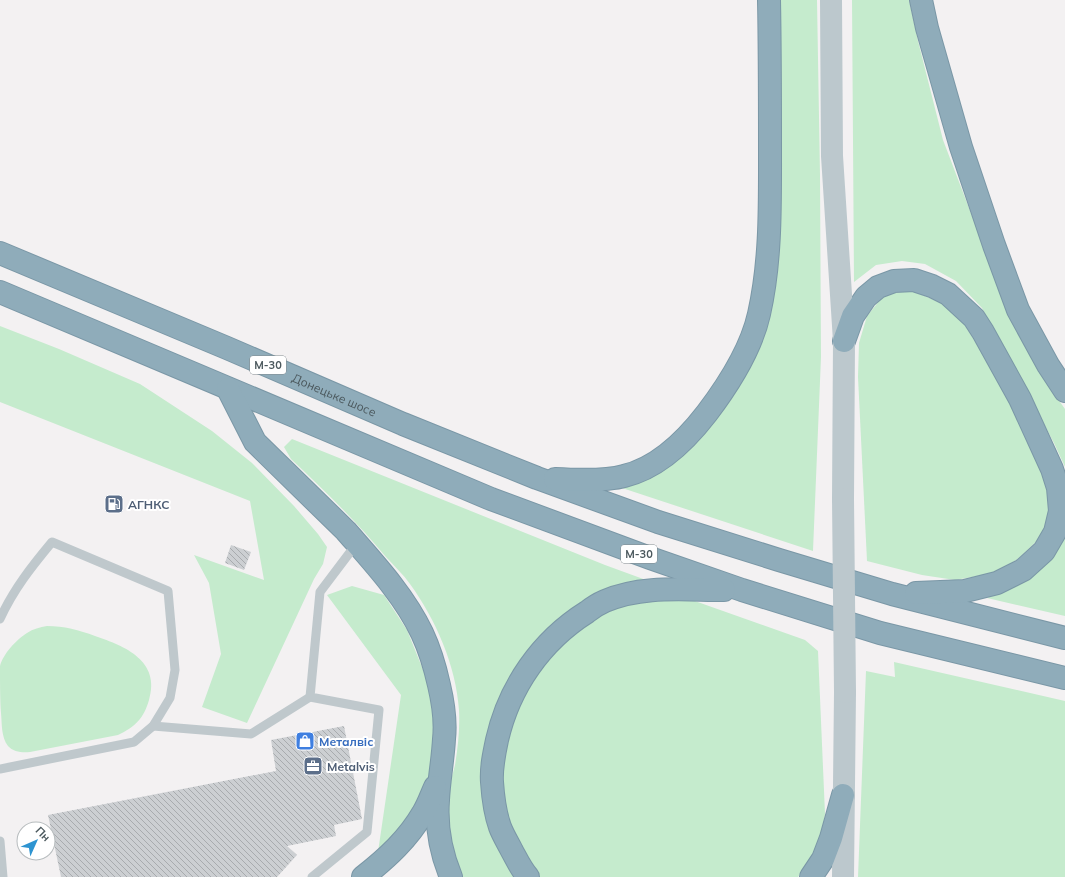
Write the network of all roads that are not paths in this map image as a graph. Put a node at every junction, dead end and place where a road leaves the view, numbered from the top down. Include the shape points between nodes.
1 (769, 0) edge
2 (831, 0) edge
3 (921, 0) edge
4 (0, 253) edge
5 (0, 292) edge
6 (844, 341) junction
7 (228, 389) junction
8 (1065, 391) edge
9 (536, 478) junction
10 (357, 543) junction
11 (742, 590) junction
12 (892, 594) junction
13 (0, 619) edge
14 (1065, 638) edge
15 (1065, 678) edge
16 (310, 697) junction
17 (153, 726) junction
18 (0, 769) edge
19 (440, 775) junction
20 (843, 796) junction
21 (0, 841) edge
22 (3, 877) edge
23 (312, 877) edge
24 (363, 877) edge
25 (451, 877) edge
26 (528, 877) edge
27 (811, 877) edge
28 (843, 877) edge

1 - 9 highway via 768,245 759,315 748,346 719,397 696,427 667,454 646,468 624,476 570,480
2 - 6 main road via 832,156
3 - 8 highway via 961,147 994,245 1018,310
4 - 9 highway, Донецьке шосе / М-30
5 - 7 highway, М-30
6 - 12 highway via 853,316 866,297 878,287 894,281 914,280 948,294 974,318 983,332 1020,399 1058,488 1060,511 1055,532 1044,551 1023,570 997,583 965,590
6 - 20 main road, bridge
7 - 10 highway via 255,442
7 - 11 highway, М-30 via 491,499
9 - 12 highway, М-30 via 658,522
10 - 16 lane via 320,592
10 - 19 highway via 404,603 422,632 434,664 443,702 445,738
11 - 15 highway, М-30 via 880,633
11 - 26 highway via 642,590 603,601 570,623 547,644 525,671 509,701 499,731 493,756 492,780 494,805 500,827
12 - 14 highway, М-30
13 - 17 lane via 30,568 52,542 168,591 175,670 170,698
16 - 17 lane via 251,734
16 - 23 lane via 379,710 367,832
17 - 18 lane via 134,742
19 - 24 highway via 414,828 382,862
19 - 25 highway via 438,824
20 - 27 highway via 823,859
20 - 28 main road
21 - 22 lane

